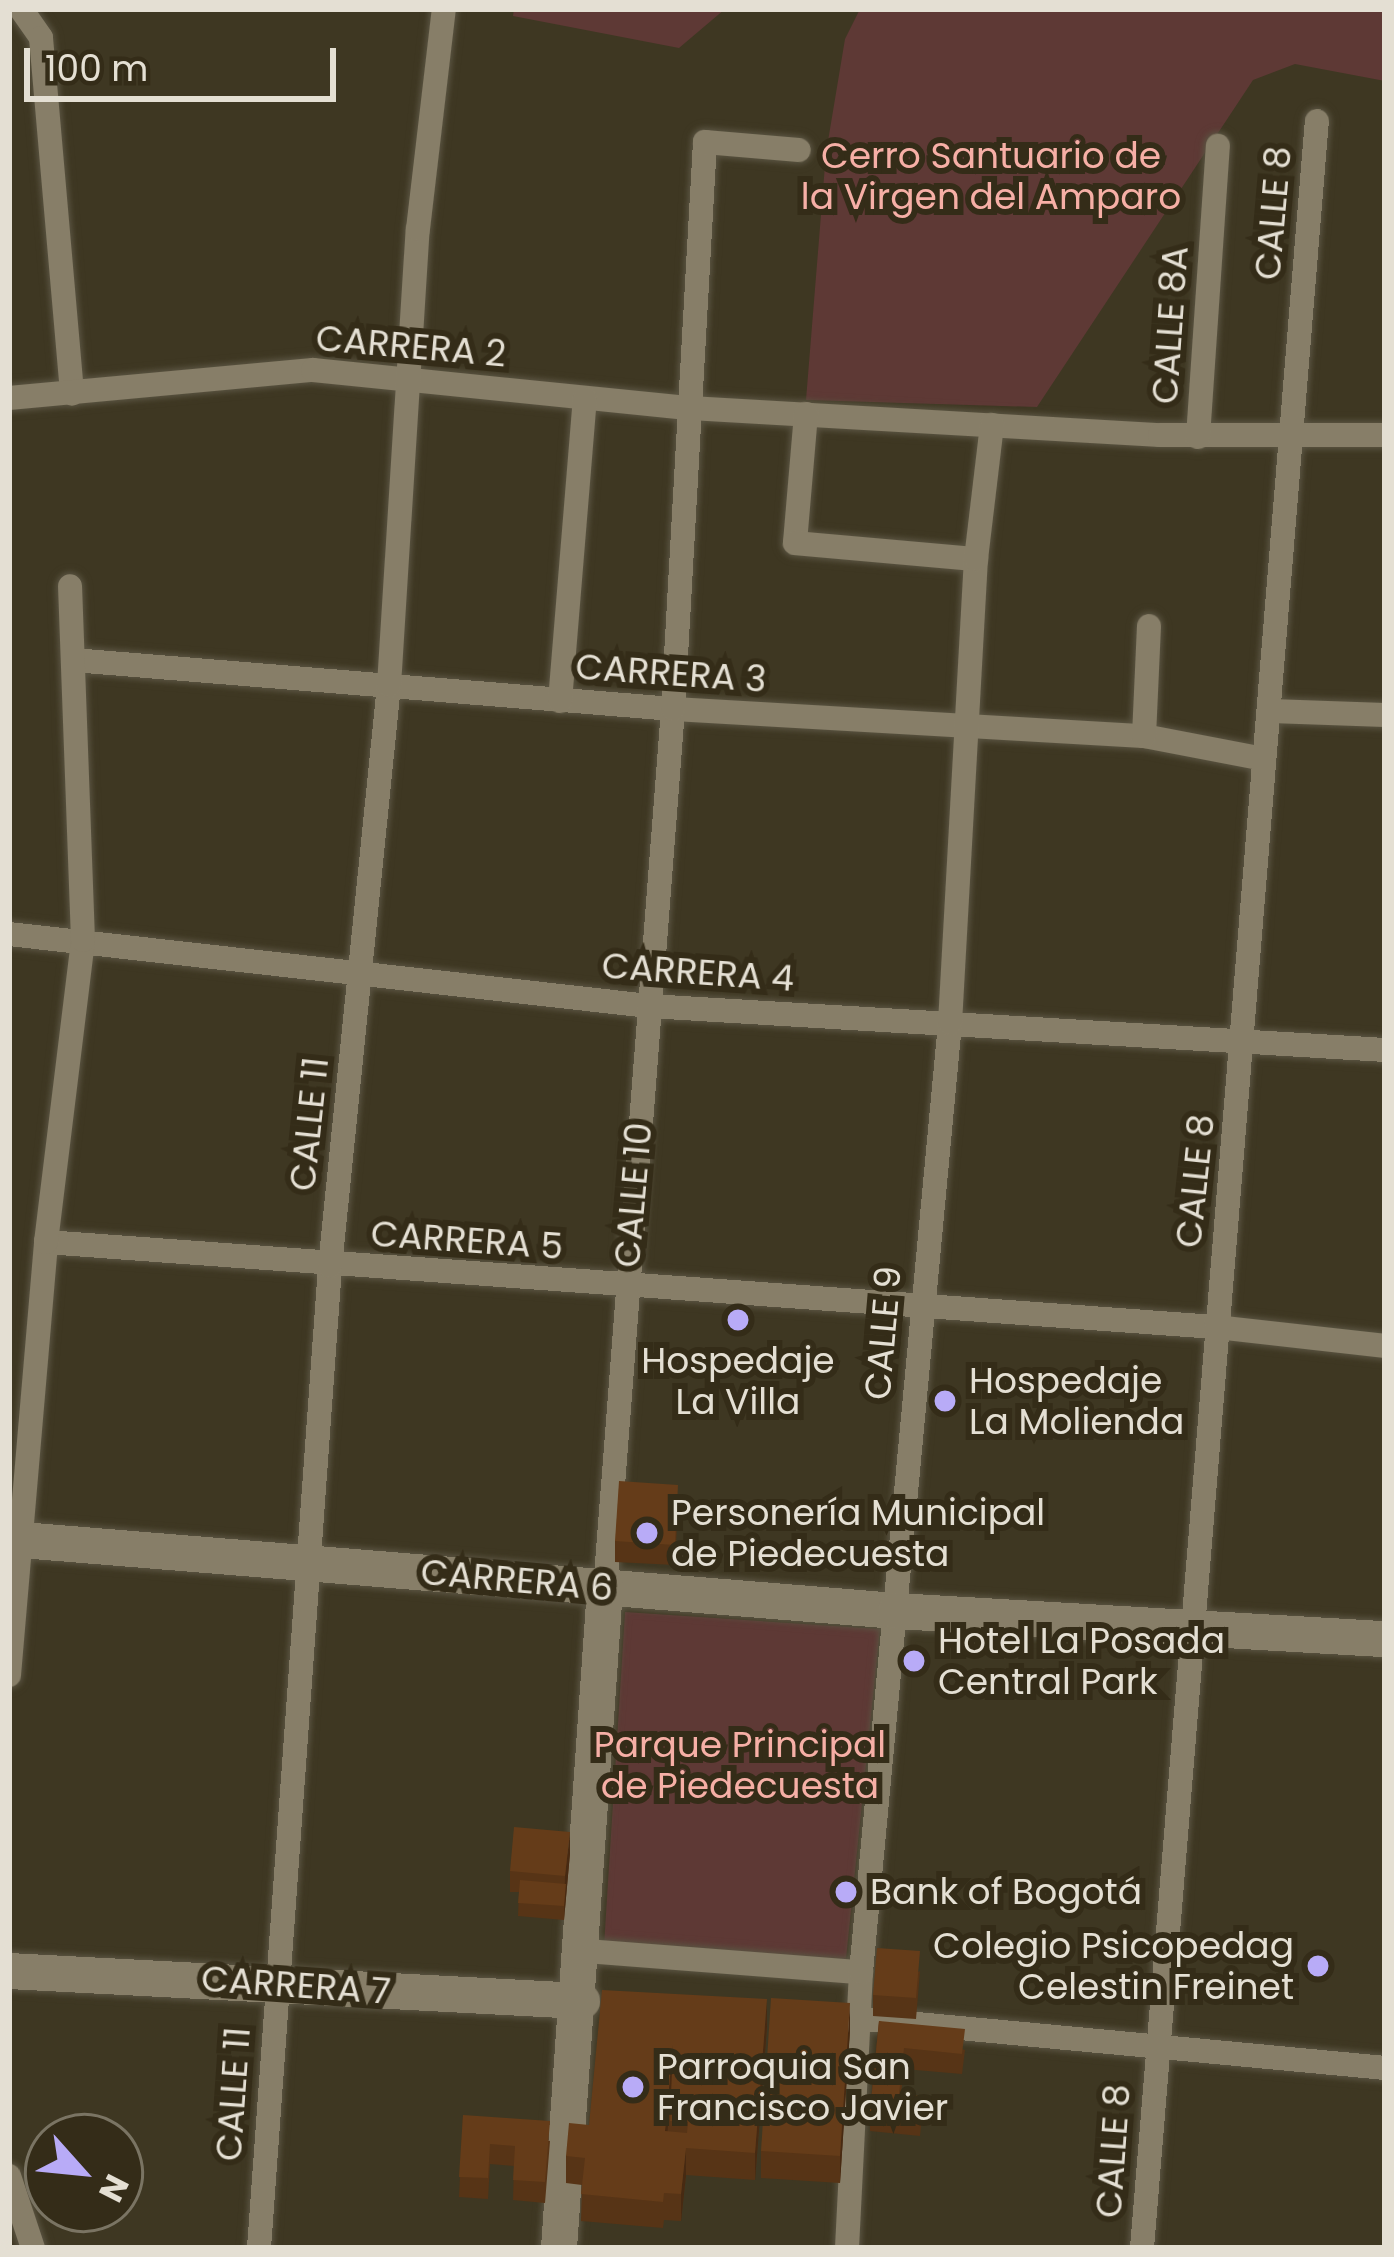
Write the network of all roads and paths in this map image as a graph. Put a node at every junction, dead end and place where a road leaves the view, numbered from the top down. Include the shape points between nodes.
1 (21, 9) edge
2 (444, 9) edge
3 (1317, 122) dead end
4 (1218, 146) dead end
5 (800, 150) dead end
6 (408, 380) junction
7 (72, 394) junction
8 (9, 398) edge
9 (585, 399) junction
10 (690, 408) junction
11 (806, 414) junction
12 (992, 424) junction
13 (1385, 435) edge
14 (1198, 436) junction
15 (1289, 439) junction
16 (976, 559) junction
17 (70, 586) dead end
18 (1148, 626) dead end
19 (73, 660) junction
20 (389, 685) junction
21 (560, 700) junction
22 (673, 710) junction
23 (1271, 711) junction
24 (1385, 715) edge
25 (967, 729) junction
26 (1144, 736) junction
27 (1264, 759) junction
28 (9, 934) edge
29 (83, 940) junction
30 (360, 977) junction
31 (649, 1006) junction
32 (950, 1023) junction
33 (1244, 1042) junction
34 (1385, 1050) edge
35 (46, 1242) junction
36 (330, 1266) junction
37 (626, 1288) junction
38 (921, 1306) junction
39 (1216, 1327) junction
40 (1385, 1346) edge
41 (13, 1539) edge
42 (308, 1561) junction
43 (605, 1588) junction
44 (896, 1611) junction
45 (1190, 1623) junction
46 (1385, 1639) edge
47 (9, 1676) edge
48 (585, 1951) junction
49 (9, 1971) edge
50 (861, 1972) junction
51 (276, 1986) junction
52 (582, 2001) junction
53 (864, 2020) junction
54 (1157, 2045) junction
55 (1385, 2068) edge
56 (9, 2176) edge
57 (33, 2248) edge
58 (259, 2248) edge
59 (559, 2248) edge
60 (847, 2248) edge
61 (1142, 2248) edge

1 - 7 street via 41,38
2 - 6 street, CALLE 11
3 - 15 street, CALLE 8
4 - 14 street, CALLE 8A
5 - 10 street, CALLE 10 via 705,142
6 - 7 street, CARRERA 2 via 313,370
6 - 9 street, CARRERA 2
6 - 20 street, CALLE 11
7 - 8 street, CARRERA 2
9 - 10 street, CARRERA 2
9 - 21 street
10 - 11 street, CARRERA 2
10 - 22 street, CALLE 10
11 - 12 street, CARRERA 2
11 - 16 street via 795,543
12 - 14 street, CARRERA 2
12 - 16 street, CALLE 9
13 - 15 street, CARRERA 2
14 - 15 street, CARRERA 2
15 - 23 street, CALLE 8
16 - 25 street, CALLE 9
17 - 19 street
18 - 26 street
19 - 20 street, CARRERA 3
19 - 29 street
20 - 21 street, CARRERA 3
20 - 30 street, CALLE 11
21 - 22 street, CARRERA 3
22 - 25 street, CARRERA 3
22 - 31 street, CALLE 10
23 - 24 street
23 - 27 street, CALLE 8
25 - 26 street, CARRERA 3
25 - 32 street, CALLE 9
26 - 27 street, CARRERA 3
27 - 33 street, CALLE 8
28 - 29 street, CARRERA 4
29 - 30 street, CARRERA 4
29 - 35 street
30 - 31 street, CARRERA 4
30 - 36 street, CALLE 11
31 - 32 street, CARRERA 4
31 - 37 street, CALLE 10
32 - 33 street, CARRERA 4
32 - 38 street, CALLE 9
33 - 34 street, CARRERA 4
33 - 39 street, CALLE 8
35 - 36 street, CARRERA 5
35 - 41 street
36 - 37 street, CARRERA 5
36 - 42 street, CALLE 11
37 - 38 street, CARRERA 5
37 - 43 street, CALLE 10
38 - 39 street, CARRERA 5
38 - 44 street, CALLE 9
39 - 40 street, CARRERA 5
39 - 45 street, CALLE 8
41 - 42 street, CARRERA 6
41 - 47 street
42 - 43 street, CARRERA 6
42 - 51 street, CALLE 11
43 - 44 street, CARRERA 6
43 - 48 street, CALLE 10
44 - 45 street, CARRERA 6
44 - 50 street, CALLE 9
45 - 46 street, CARRERA 6
45 - 54 street, CALLE 8
48 - 50 street
48 - 52 street, CALLE 10
49 - 51 street, CARRERA 7
50 - 53 street, CALLE 9
51 - 52 street, CARRERA 7
51 - 58 street, CALLE 11
52 - 59 street, CALLE 10
53 - 54 street
53 - 60 street, CALLE 9
54 - 55 street
54 - 61 street, CALLE 8
56 - 57 street

